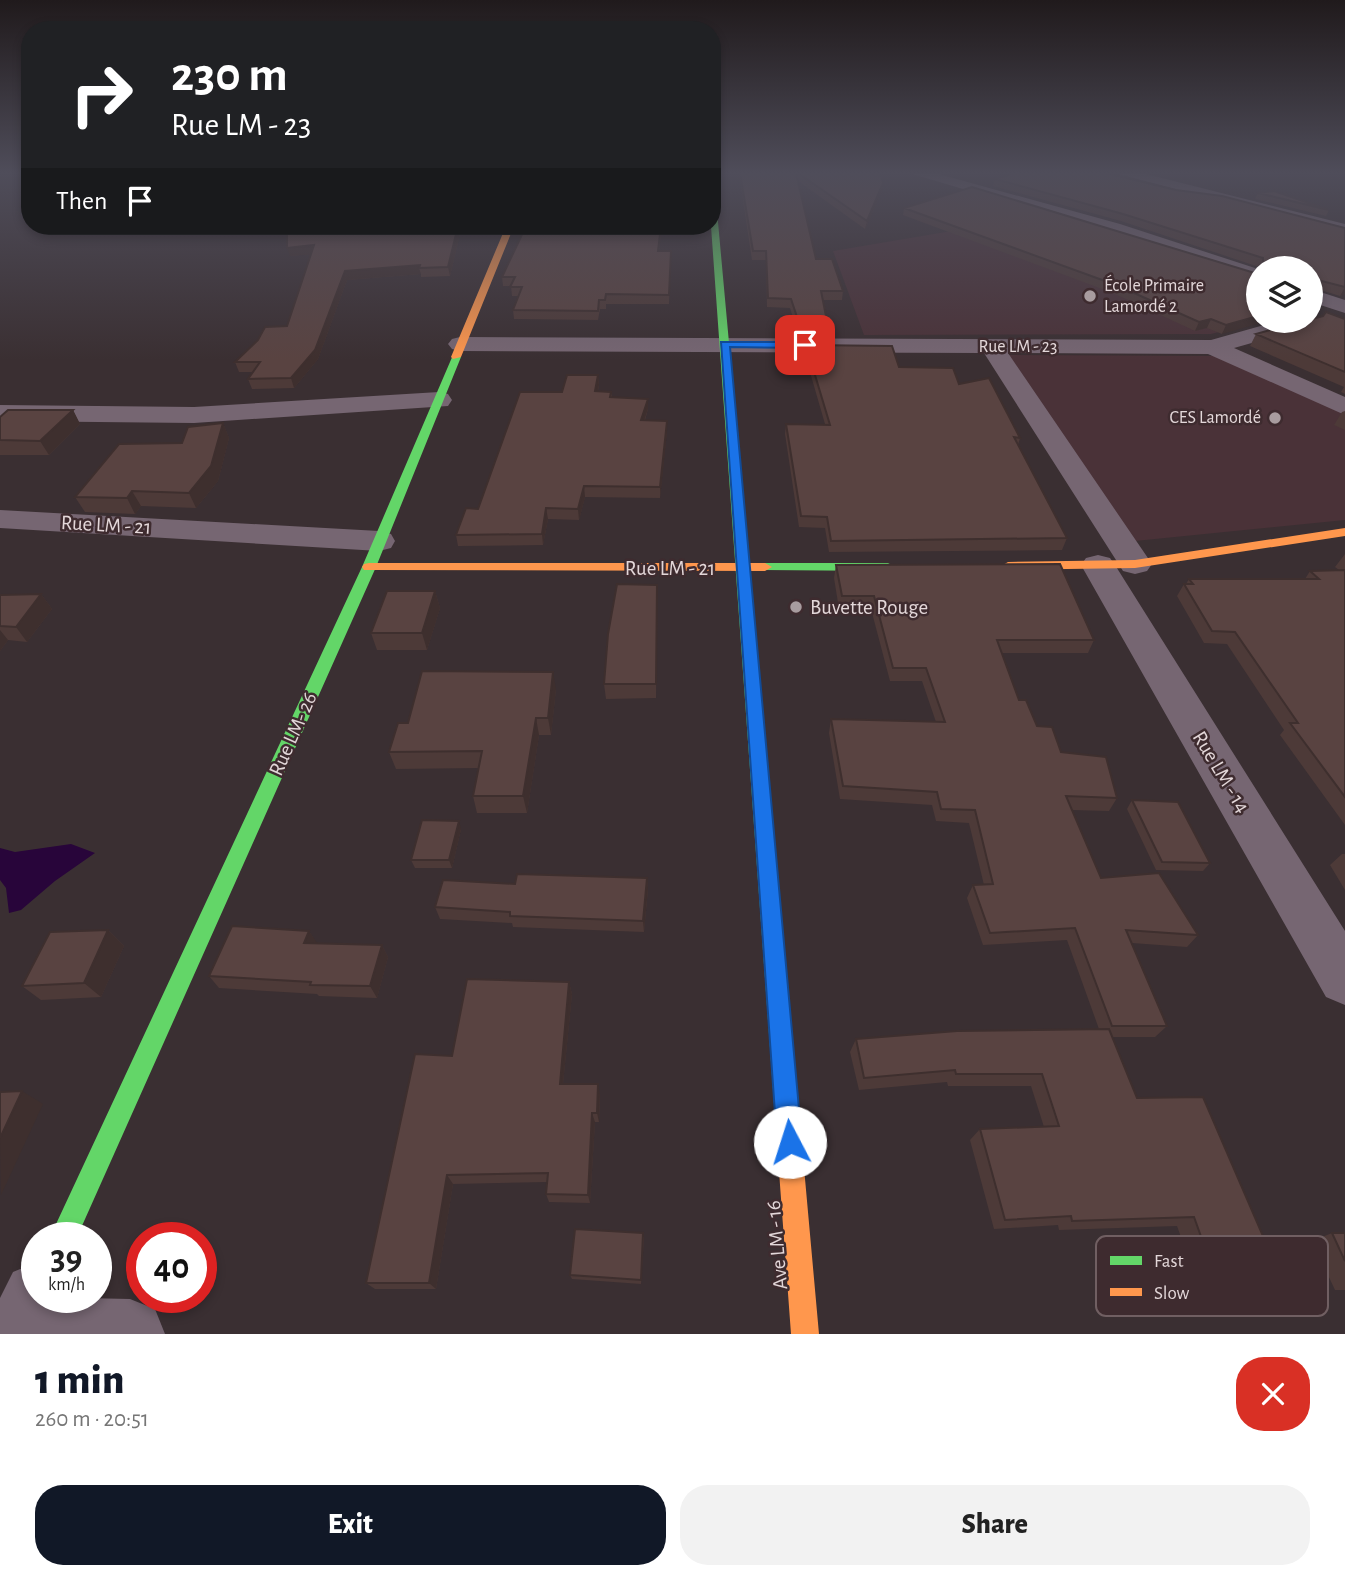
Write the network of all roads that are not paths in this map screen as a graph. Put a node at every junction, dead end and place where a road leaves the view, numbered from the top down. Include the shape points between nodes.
1 (506, 235) edge
2 (716, 235) edge
3 (1133, 235) edge
4 (1246, 272) edge
5 (1323, 300) edge
6 (1345, 309) edge
7 (1323, 316) edge
8 (1260, 333) edge
9 (460, 344) junction
10 (725, 344) junction
11 (1212, 346) junction
12 (993, 348) junction
13 (439, 400) junction
14 (1345, 407) edge
15 (0, 413) edge
16 (0, 519) edge
17 (1345, 532) edge
18 (374, 554) junction
19 (1116, 565) junction
20 (907, 566) edge
21 (989, 566) edge
22 (743, 568) junction
23 (1345, 979) edge
24 (71, 1222) edge
25 (26, 1321) edge
26 (130, 1334) edge
27 (805, 1334) edge

1 - 9 street, Rue LM- 26
2 - 10 street, Ave LM - 16
3 - 4 street
5 - 6 street
6 - 7 street, Rue LM - 23
8 - 11 street, Rue LM - 23
9 - 10 street, Rue LM - 23
9 - 13 street, Rue LM- 26
10 - 12 street, Rue LM - 23
10 - 22 street, Ave LM - 16
11 - 12 street, Rue LM - 23
11 - 14 street
12 - 19 street, Rue LM - 14
13 - 15 street via 194,415
13 - 18 street, Rue LM- 26
16 - 18 street, Rue LM - 21
17 - 19 street
18 - 22 street, Rue LM - 21
18 - 24 street, Rue LM- 26
19 - 21 street
19 - 23 street, Rue LM - 14
20 - 22 street, Rue LM - 21
22 - 27 street, Ave LM - 16
25 - 26 street

